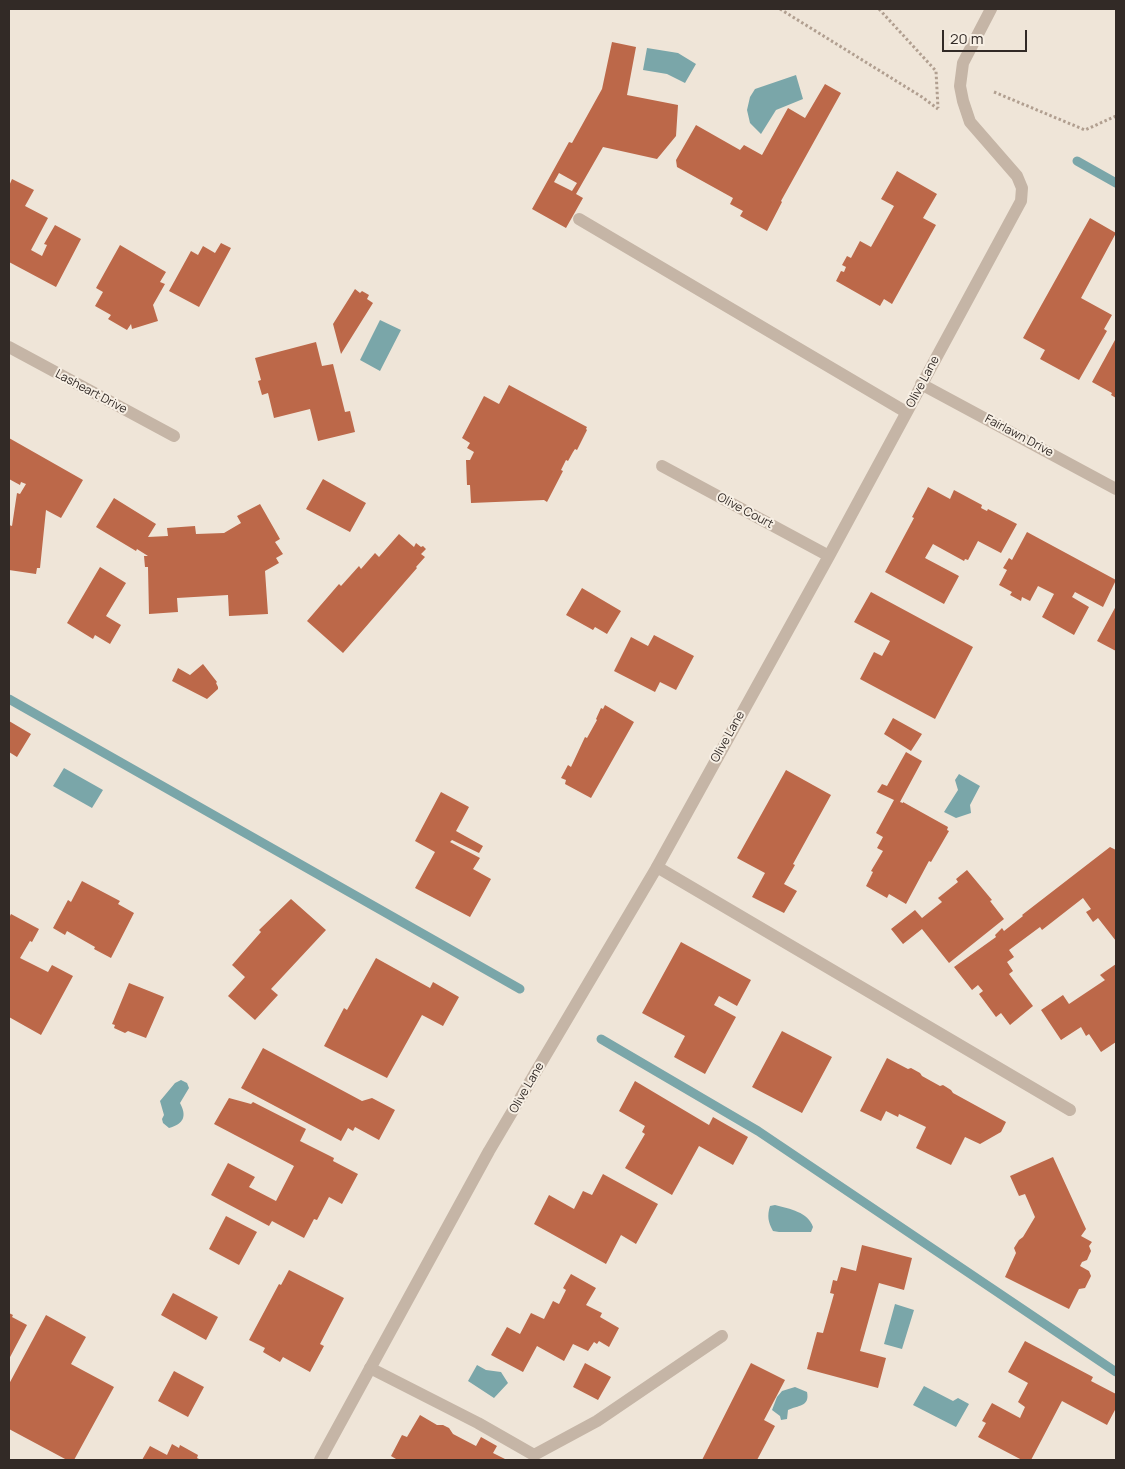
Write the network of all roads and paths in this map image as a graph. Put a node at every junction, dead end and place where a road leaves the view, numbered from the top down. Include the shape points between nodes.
1 (780, 9) edge
2 (879, 9) edge
3 (991, 9) edge
4 (994, 92) dead end
5 (1116, 116) edge
6 (579, 219) dead end
7 (9, 347) edge
8 (921, 384) junction
9 (906, 412) junction
10 (174, 436) dead end
11 (662, 466) dead end
12 (1116, 489) edge
13 (829, 556) junction
14 (657, 867) junction
15 (1070, 1110) dead end
16 (722, 1336) dead end
17 (370, 1368) junction
18 (320, 1460) edge

1 - 2 path via 938,109 936,71
3 - 8 street, Olive Lane via 963,63 960,86 970,122 1018,176 1022,188 1021,201
4 - 5 path via 1085,130
6 - 9 street
7 - 10 street, Lasheart Drive
8 - 9 street, Olive Lane
8 - 12 street, Fairlawn Drive
9 - 13 street, Olive Lane
11 - 13 street, Olive Court
13 - 14 street, Olive Lane
14 - 15 street
14 - 17 street, Olive Lane via 490,1152
16 - 17 street via 598,1421 534,1455
17 - 18 street, Olive Lane

